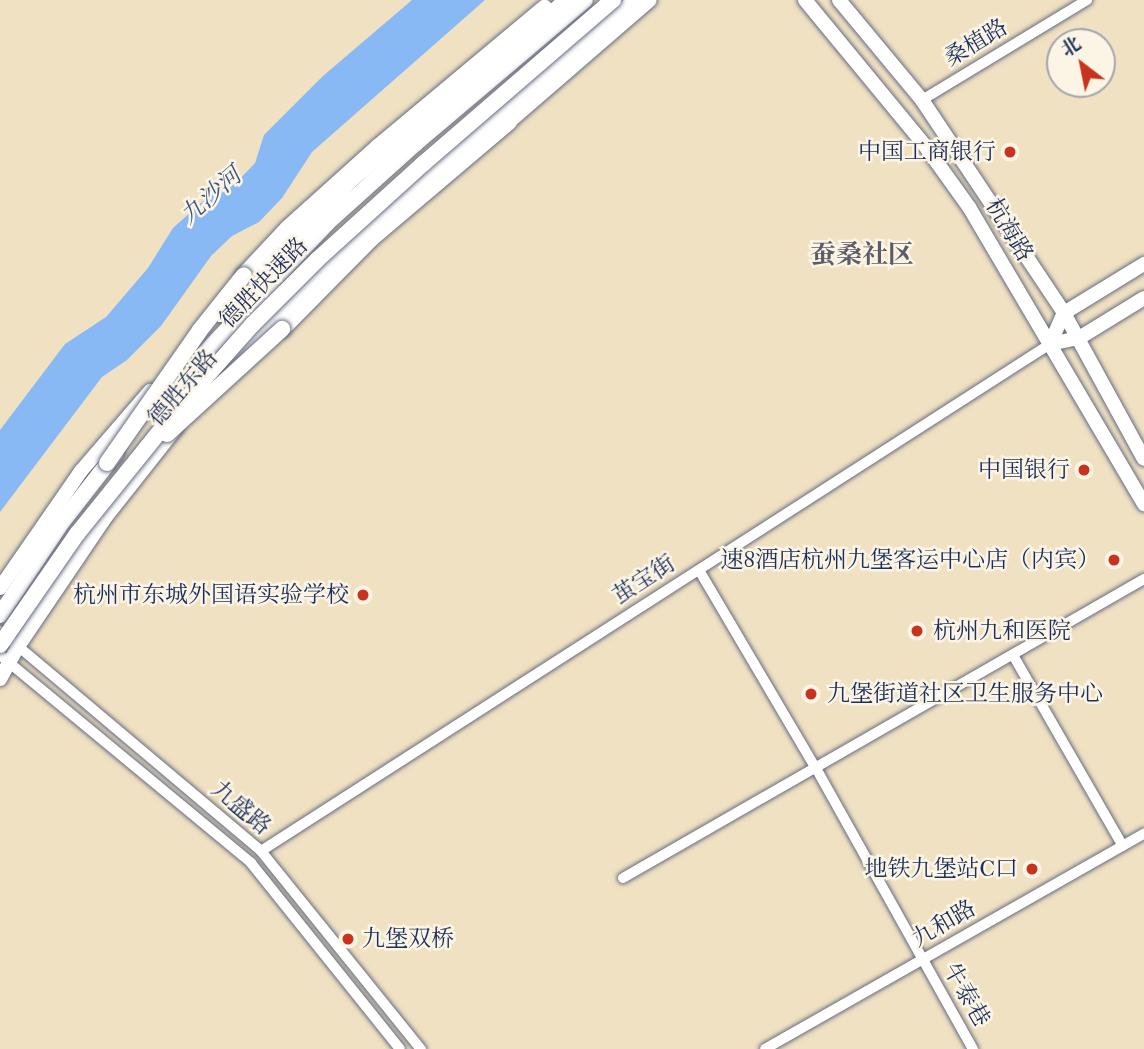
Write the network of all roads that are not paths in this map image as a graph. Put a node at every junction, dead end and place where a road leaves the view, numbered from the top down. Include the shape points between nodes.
1 (566, 0) edge
2 (584, 0) edge
3 (613, 0) edge
4 (634, 0) edge
5 (650, 0) edge
6 (805, 0) edge
7 (839, 0) edge
8 (1087, 0) edge
9 (550, 4) edge
10 (922, 100) junction
11 (509, 122) joint
12 (1144, 264) edge
13 (1144, 298) edge
14 (1064, 313) junction
15 (1079, 338) junction
16 (1049, 344) junction
17 (1144, 459) edge
18 (107, 463) junction
19 (131, 466) junction
20 (1144, 504) edge
21 (699, 569) junction
22 (1144, 579) edge
23 (0, 588) edge
24 (0, 615) edge
25 (0, 631) edge
26 (0, 645) edge
27 (19, 645) junction
28 (1013, 655) junction
29 (5, 659) edge
30 (0, 679) edge
31 (817, 769) junction
32 (1144, 834) edge
33 (1123, 846) junction
34 (261, 851) junction
35 (623, 878) dead end
36 (923, 961) junction
37 (400, 1049) edge
38 (421, 1049) edge
39 (765, 1049) edge
40 (973, 1049) edge

1 - 23 main road, 德胜东路 via 352,180 231,304 80,471
2 - 18 highway, 德胜快速路, bridge via 327,223 168,390
3 - 19 highway, 德胜快速路, bridge via 529,69 318,260 252,325
4 - 27 main road, 德胜东路 via 368,229 250,344 106,518
5 - 11 main road
6 - 16 main road, 杭海路 via 933,157
7 - 10 main road, 杭海路
8 - 10 street, 桑植路
9 - 18 highway, bridge via 387,139 261,256 200,330
10 - 14 main road, 杭海路
11 - 19 highway, bridge via 371,239 253,358
12 - 14 main road
13 - 15 main road
14 - 15 main road, 杭海路
14 - 16 main road
15 - 16 main road
15 - 17 main road, 杭海路
16 - 20 main road, 杭海路
16 - 21 street, 茧宝街
18 - 24 highway, 德胜快速路
19 - 26 highway, 德胜快速路, bridge
21 - 31 street, 牛泰巷
21 - 34 street, 茧宝街
22 - 28 street
25 - 27 street, 九盛路
27 - 29 main road, 德胜东路
27 - 34 street, 九盛路
28 - 31 street
28 - 33 street
29 - 30 main road, 德胜东路
29 - 37 street, 九盛路 via 251,863
31 - 35 street
31 - 36 street, 牛泰巷
32 - 33 street, 九和路
33 - 36 street, 九和路
34 - 38 street, 九盛路
36 - 39 street, 九和路
36 - 40 street, 牛泰巷

